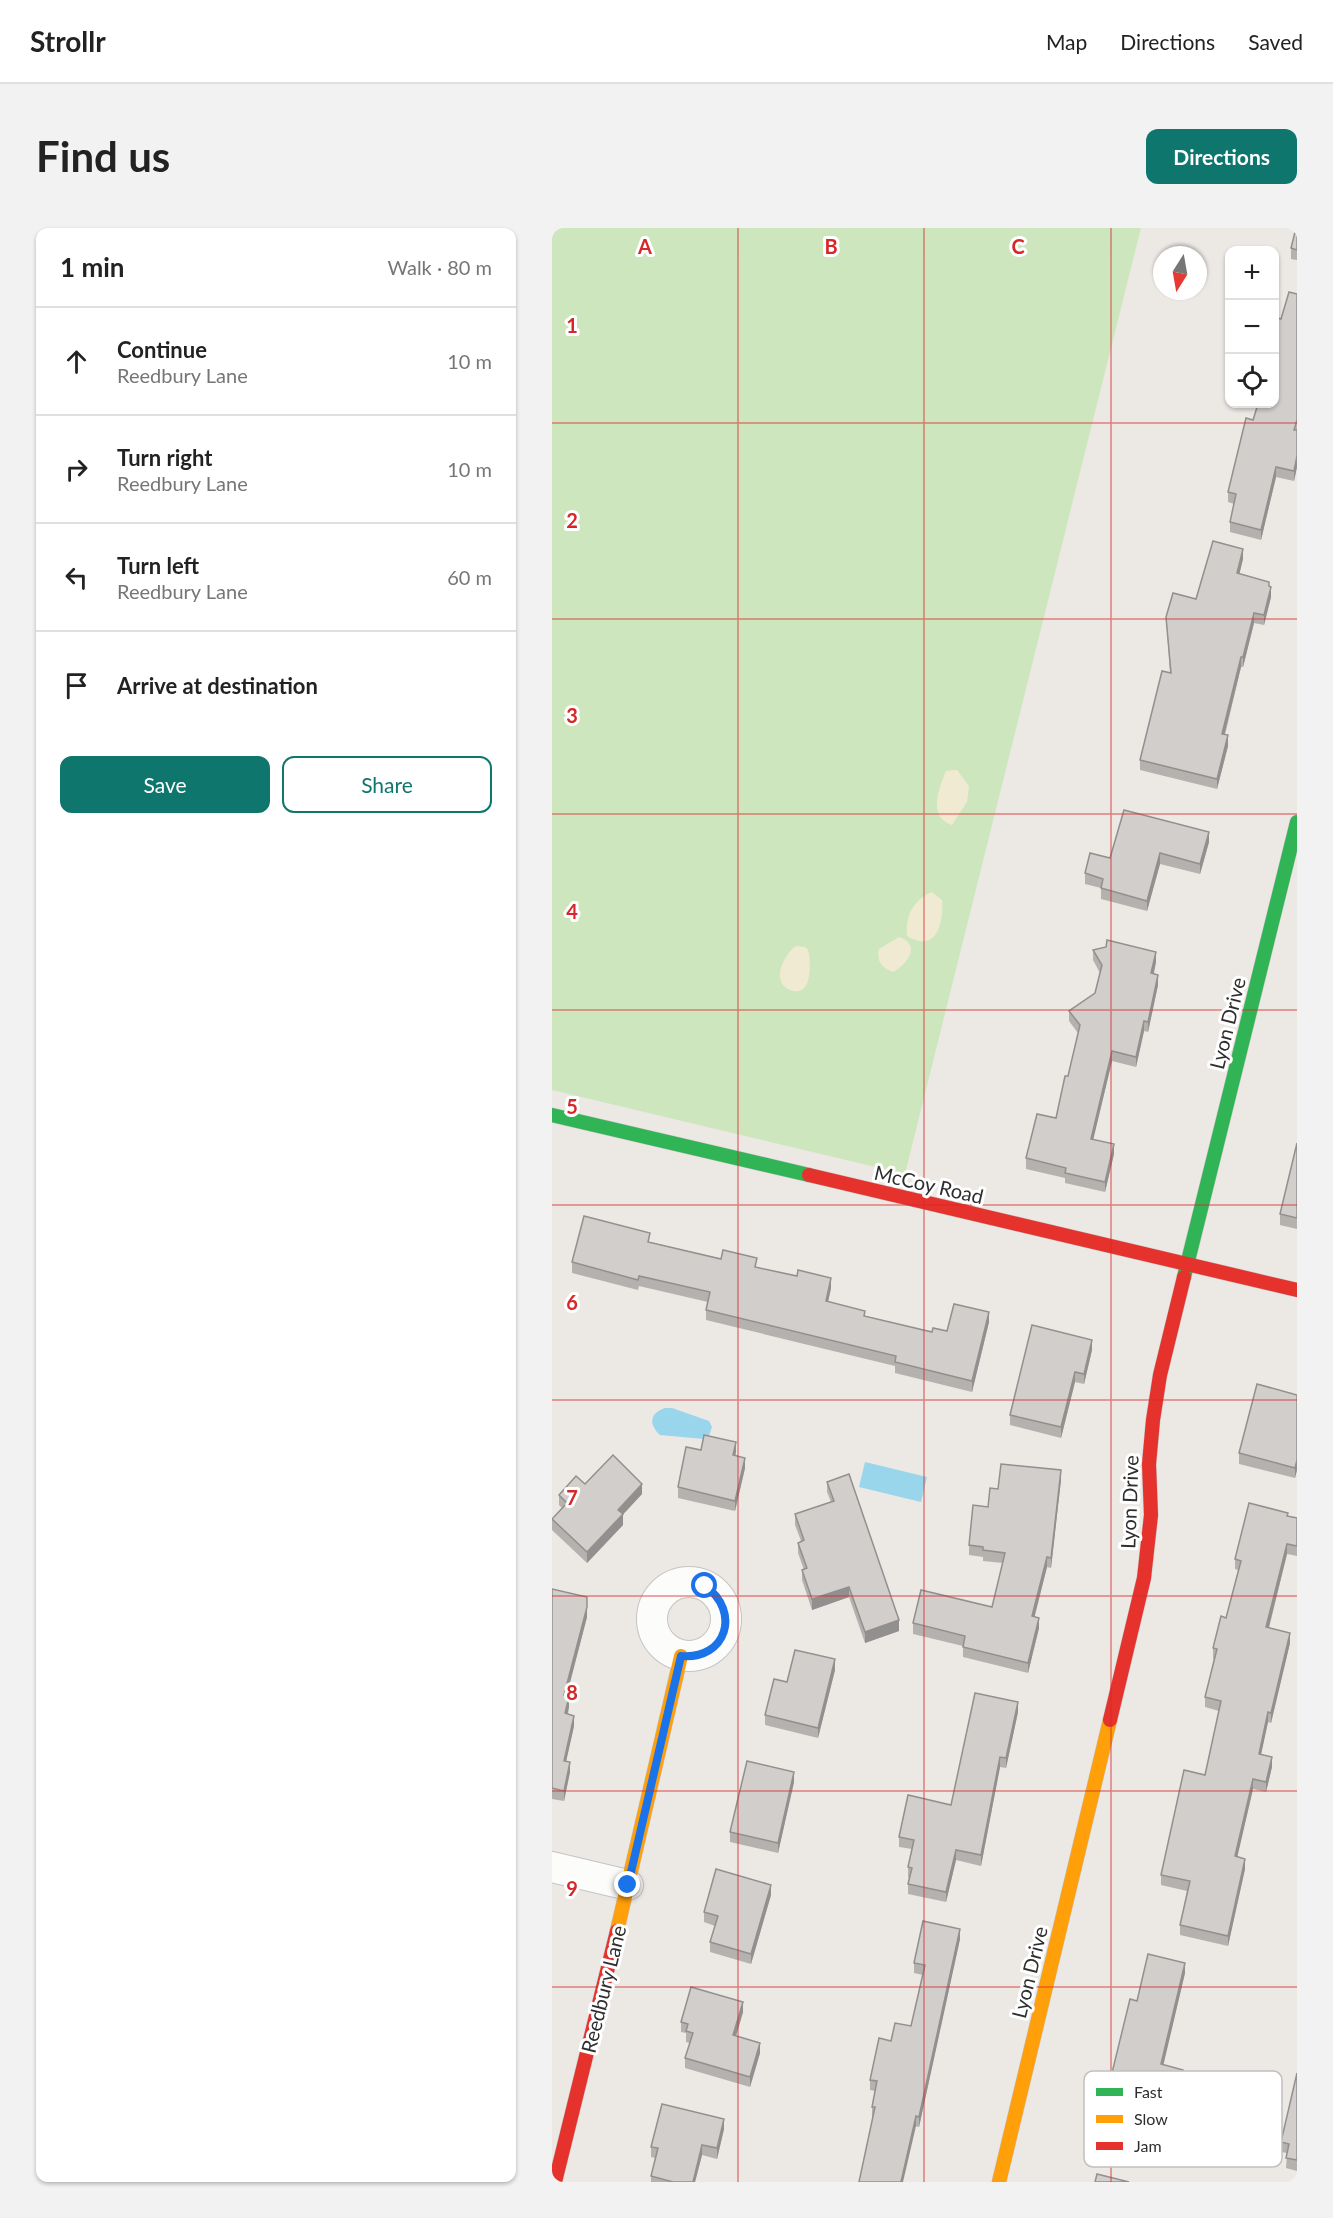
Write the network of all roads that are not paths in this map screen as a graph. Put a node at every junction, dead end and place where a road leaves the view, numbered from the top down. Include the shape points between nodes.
1 (1297, 822) edge
2 (552, 1115) edge
3 (1187, 1264) junction
4 (1297, 1290) edge
5 (681, 1656) dead end
6 (552, 1867) edge
7 (628, 1885) junction
8 (555, 2182) edge
9 (999, 2182) edge

1 - 3 street, Lyon Drive
2 - 3 street, McCoy Road
3 - 4 street, McCoy Road
3 - 9 street, Lyon Drive via 1153,1420 1149,1464 1151,1515 1144,1578
5 - 7 street, Reedbury Lane
6 - 7 street
7 - 8 street, Reedbury Lane

